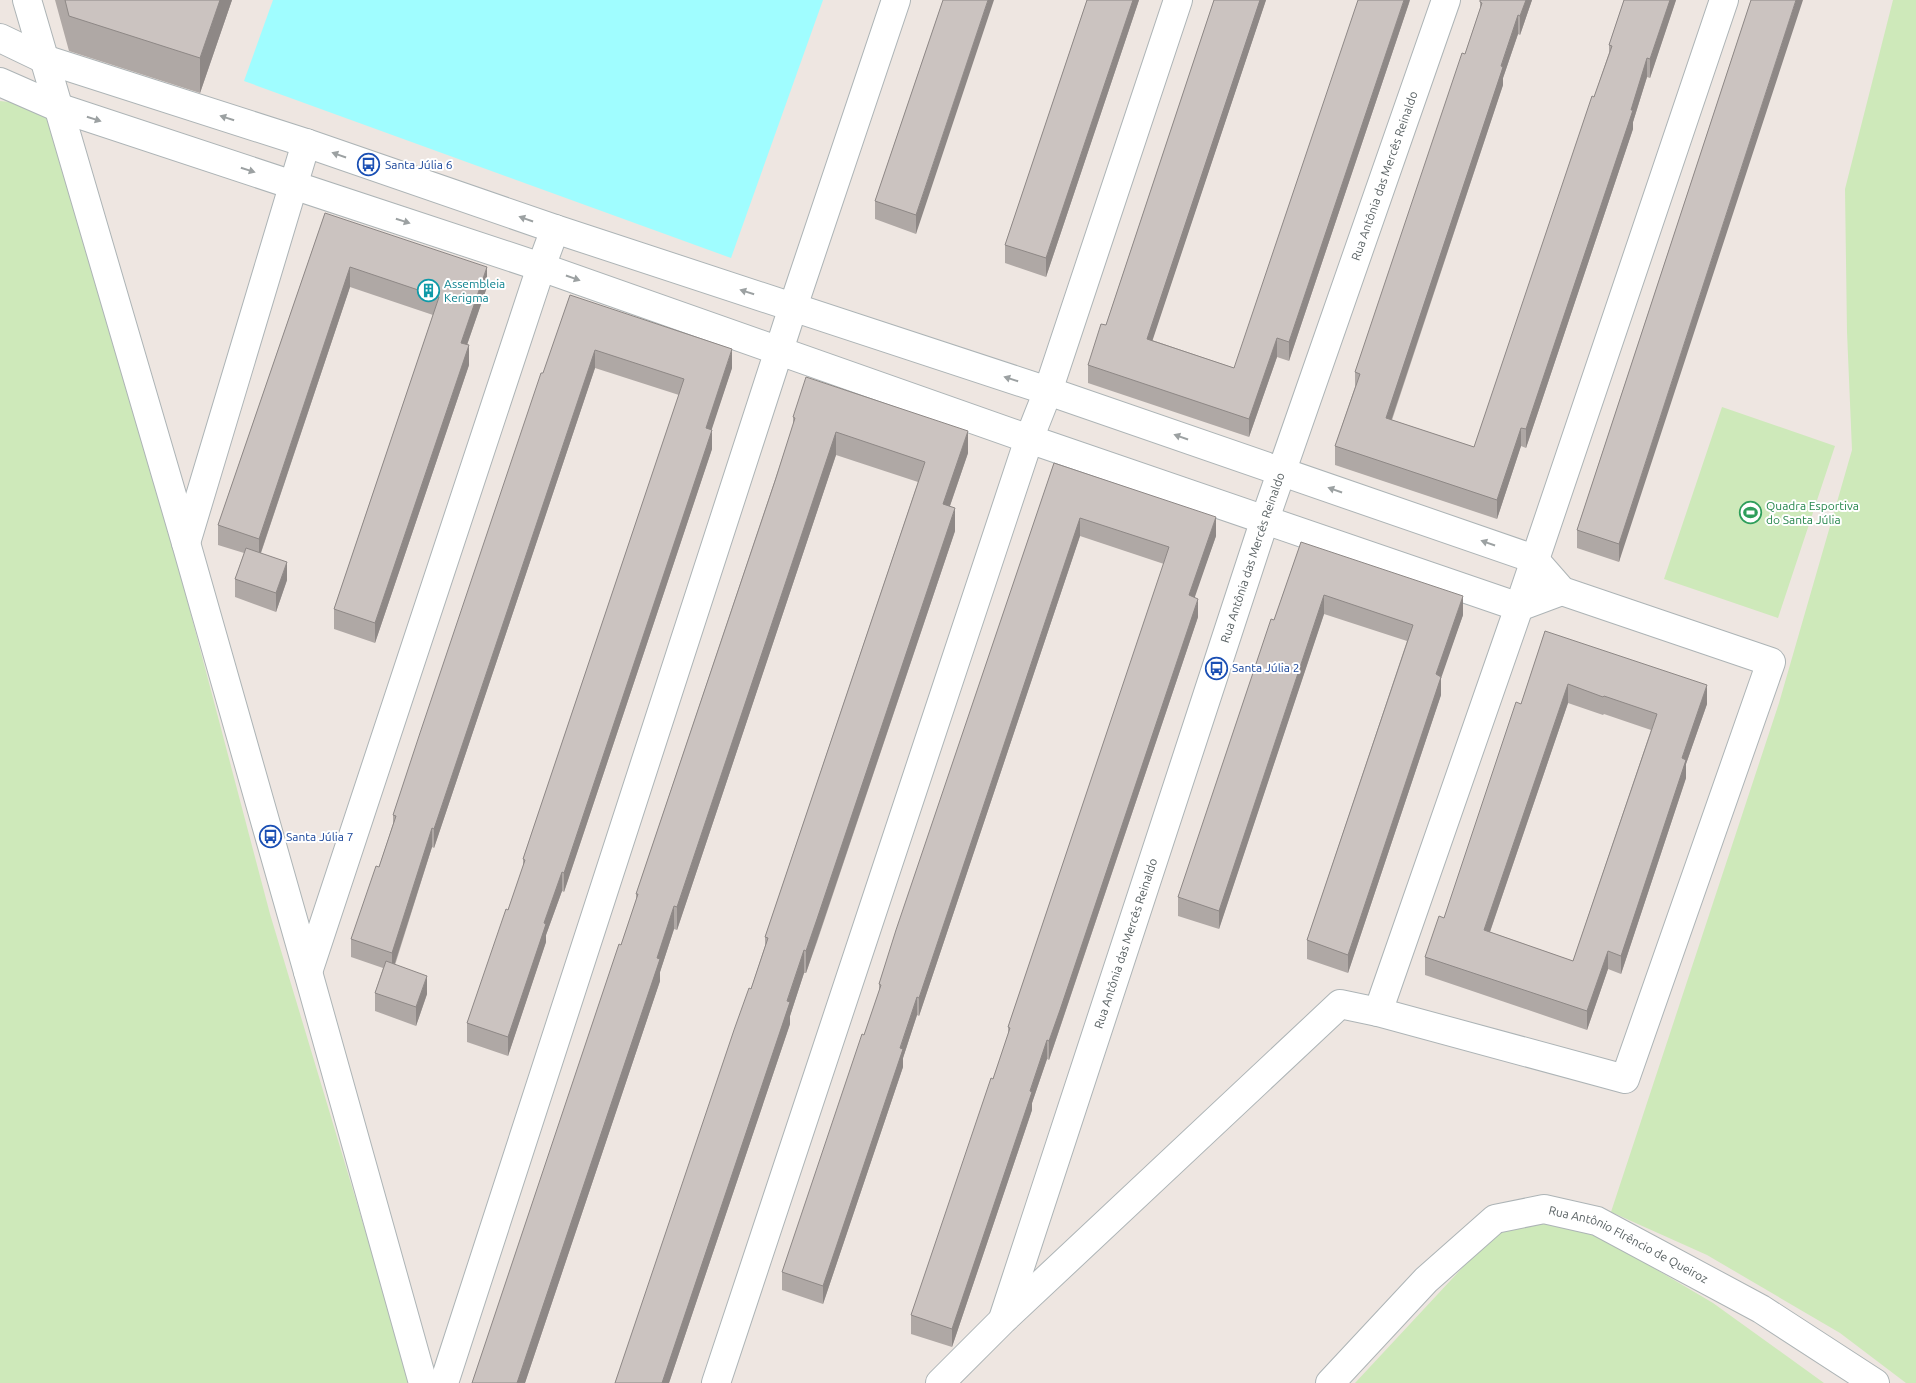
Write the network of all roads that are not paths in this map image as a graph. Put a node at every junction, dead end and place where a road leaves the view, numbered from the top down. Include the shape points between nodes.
1 (27, 0) edge
2 (896, 0) edge
3 (1178, 0) edge
4 (1446, 0) edge
5 (1724, 0) edge
6 (0, 38) edge
7 (44, 59) junction
8 (0, 82) edge
9 (58, 107) junction
10 (306, 144) junction
11 (292, 185) junction
12 (555, 229) junction
13 (541, 267) junction
14 (793, 307) junction
15 (780, 351) junction
16 (1048, 391) junction
17 (1029, 439) junction
18 (1281, 471) junction
19 (1265, 519) junction
20 (186, 543) junction
21 (1534, 559) junction
22 (1562, 591) junction
23 (1519, 607) junction
24 (308, 972) junction
25 (1378, 1012) junction
26 (1003, 1320) junction
27 (423, 1383) edge
28 (444, 1383) edge
29 (716, 1383) edge
30 (940, 1383) edge
31 (1330, 1383) edge
32 (1875, 1383) edge

1 - 7 street
2 - 14 street
3 - 16 street
4 - 18 street, Rua Antônia das Mercês Reinaldo
5 - 21 street
6 - 7 street
7 - 9 street
10 -> 7 street
8 - 9 street
9 -> 11 street
9 - 20 street
10 - 11 street
12 -> 10 street
11 -> 13 street
11 - 20 street
12 - 13 street
14 -> 12 street
13 -> 15 street
13 - 24 street
14 - 15 street
16 -> 14 street
15 - 17 street
15 - 28 street
16 - 17 street
18 -> 16 street
17 - 19 street
17 - 29 street
18 - 19 street, Rua Antônia das Mercês Reinaldo
21 -> 18 street
19 - 23 street
19 - 26 street, Rua Antônia das Mercês Reinaldo
20 - 24 street
21 - 22 street
21 - 23 street
22 - 23 street
22 - 25 street via 1770,662 1625,1079
23 - 25 street
24 - 27 street
25 - 26 street via 1340,1004
26 - 30 street
31 - 32 street, Rua Antônio Flrêncio de Queiroz via 1426,1280 1495,1219 1544,1209 1606,1226 1761,1309

